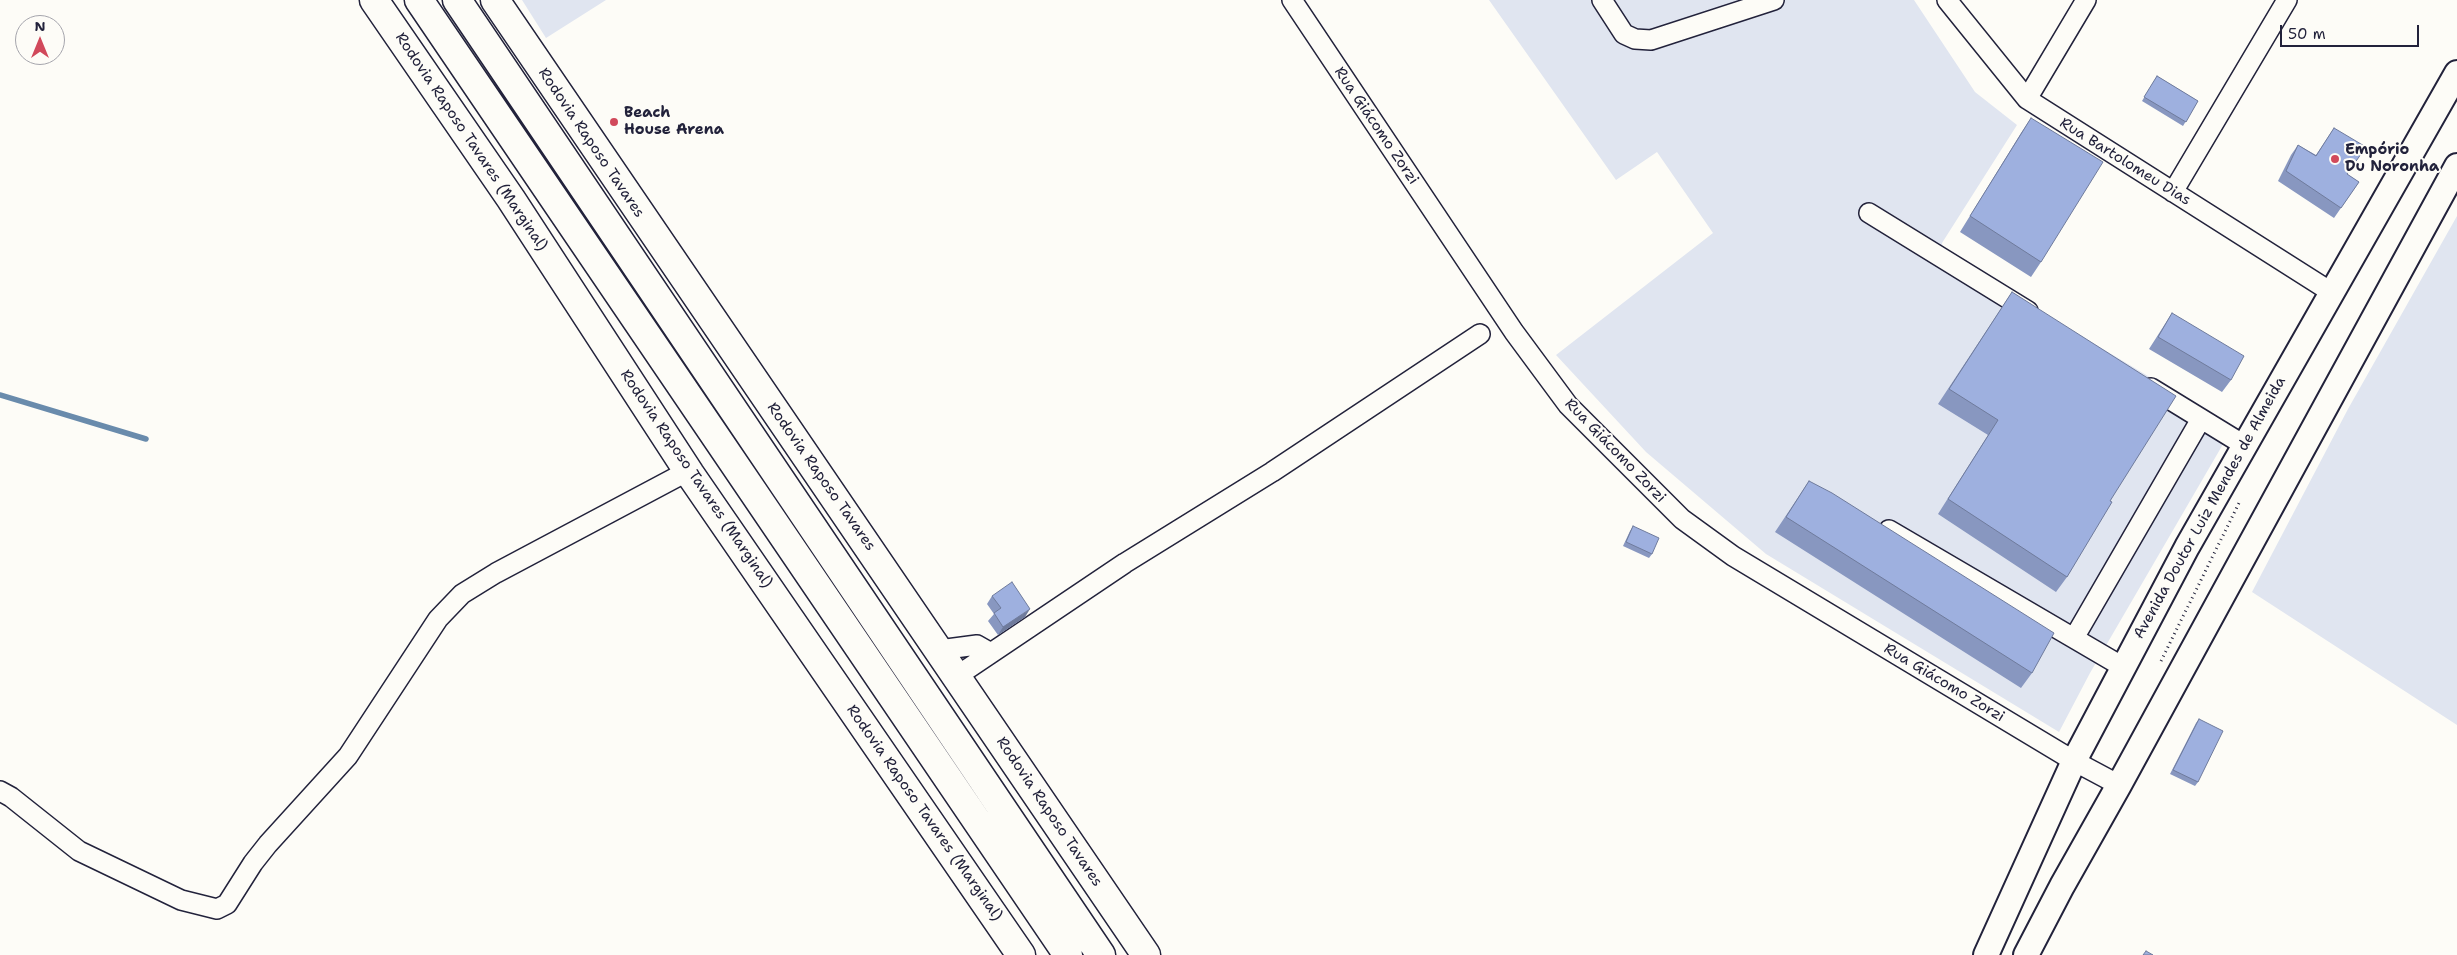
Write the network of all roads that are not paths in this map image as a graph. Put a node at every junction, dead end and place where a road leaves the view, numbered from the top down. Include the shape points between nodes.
1 (374, 0) edge
2 (419, 0) edge
3 (456, 0) edge
4 (494, 0) edge
5 (1292, 0) edge
6 (1602, 0) edge
7 (1774, 0) edge
8 (1947, 0) edge
9 (2086, 0) edge
10 (2287, 0) edge
11 (2457, 73) edge
12 (2026, 99) junction
13 (2457, 166) edge
14 (2173, 192) junction
15 (1869, 213) dead end
16 (2332, 292) junction
17 (2043, 321) edge
18 (1480, 334) dead end
19 (2135, 378) edge
20 (2201, 419) junction
21 (2244, 445) junction
22 (688, 471) junction
23 (1870, 519) edge
24 (2074, 638) junction
25 (939, 650) junction
26 (991, 653) junction
27 (2124, 667) junction
28 (957, 676) junction
29 (2074, 761) junction
30 (2120, 785) junction
31 (0, 791) edge
32 (1021, 955) edge
33 (1068, 955) edge
34 (1101, 955) edge
35 (1146, 955) edge
36 (1986, 955) edge
37 (2026, 955) edge

1 - 22 highway, Rodovia Raposo Tavares (Marginal) via 511,199
2 - 33 highway
3 - 34 highway
4 - 25 highway, Rodovia Raposo Tavares
5 - 29 street, Rua Giácomo Zorzi via 1514,332 1568,405 1675,513 1733,556
6 - 7 street via 1624,34 1650,40
8 - 12 street, Rua Bartolomeu Dias
9 - 12 street
10 - 14 street
11 - 16 main road, Avenida Doutor Luiz Mendes de Almeida
12 - 14 street, Rua Bartolomeu Dias
13 - 30 main road
14 - 16 street, Rua Bartolomeu Dias
15 - 17 street
16 - 21 main road, Avenida Doutor Luiz Mendes de Almeida
18 - 26 street
19 - 20 street
20 - 21 street
20 - 24 street
21 - 27 main road, Avenida Doutor Luiz Mendes de Almeida
22 - 31 street via 462,594 438,619 348,756 263,850 227,904 218,908 181,900 79,851
22 - 32 highway, Rodovia Raposo Tavares (Marginal)
23 - 24 street
24 - 27 street
25 - 26 street via 977,645
25 - 28 highway, Rodovia Raposo Tavares
26 - 28 street
27 - 29 main road, Avenida Doutor Luiz Mendes de Almeida
28 - 35 highway, Rodovia Raposo Tavares
29 - 30 street, Rua Giácomo Zorzi
29 - 36 main road, Avenida Doutor Luiz Mendes de Almeida
30 - 37 main road

